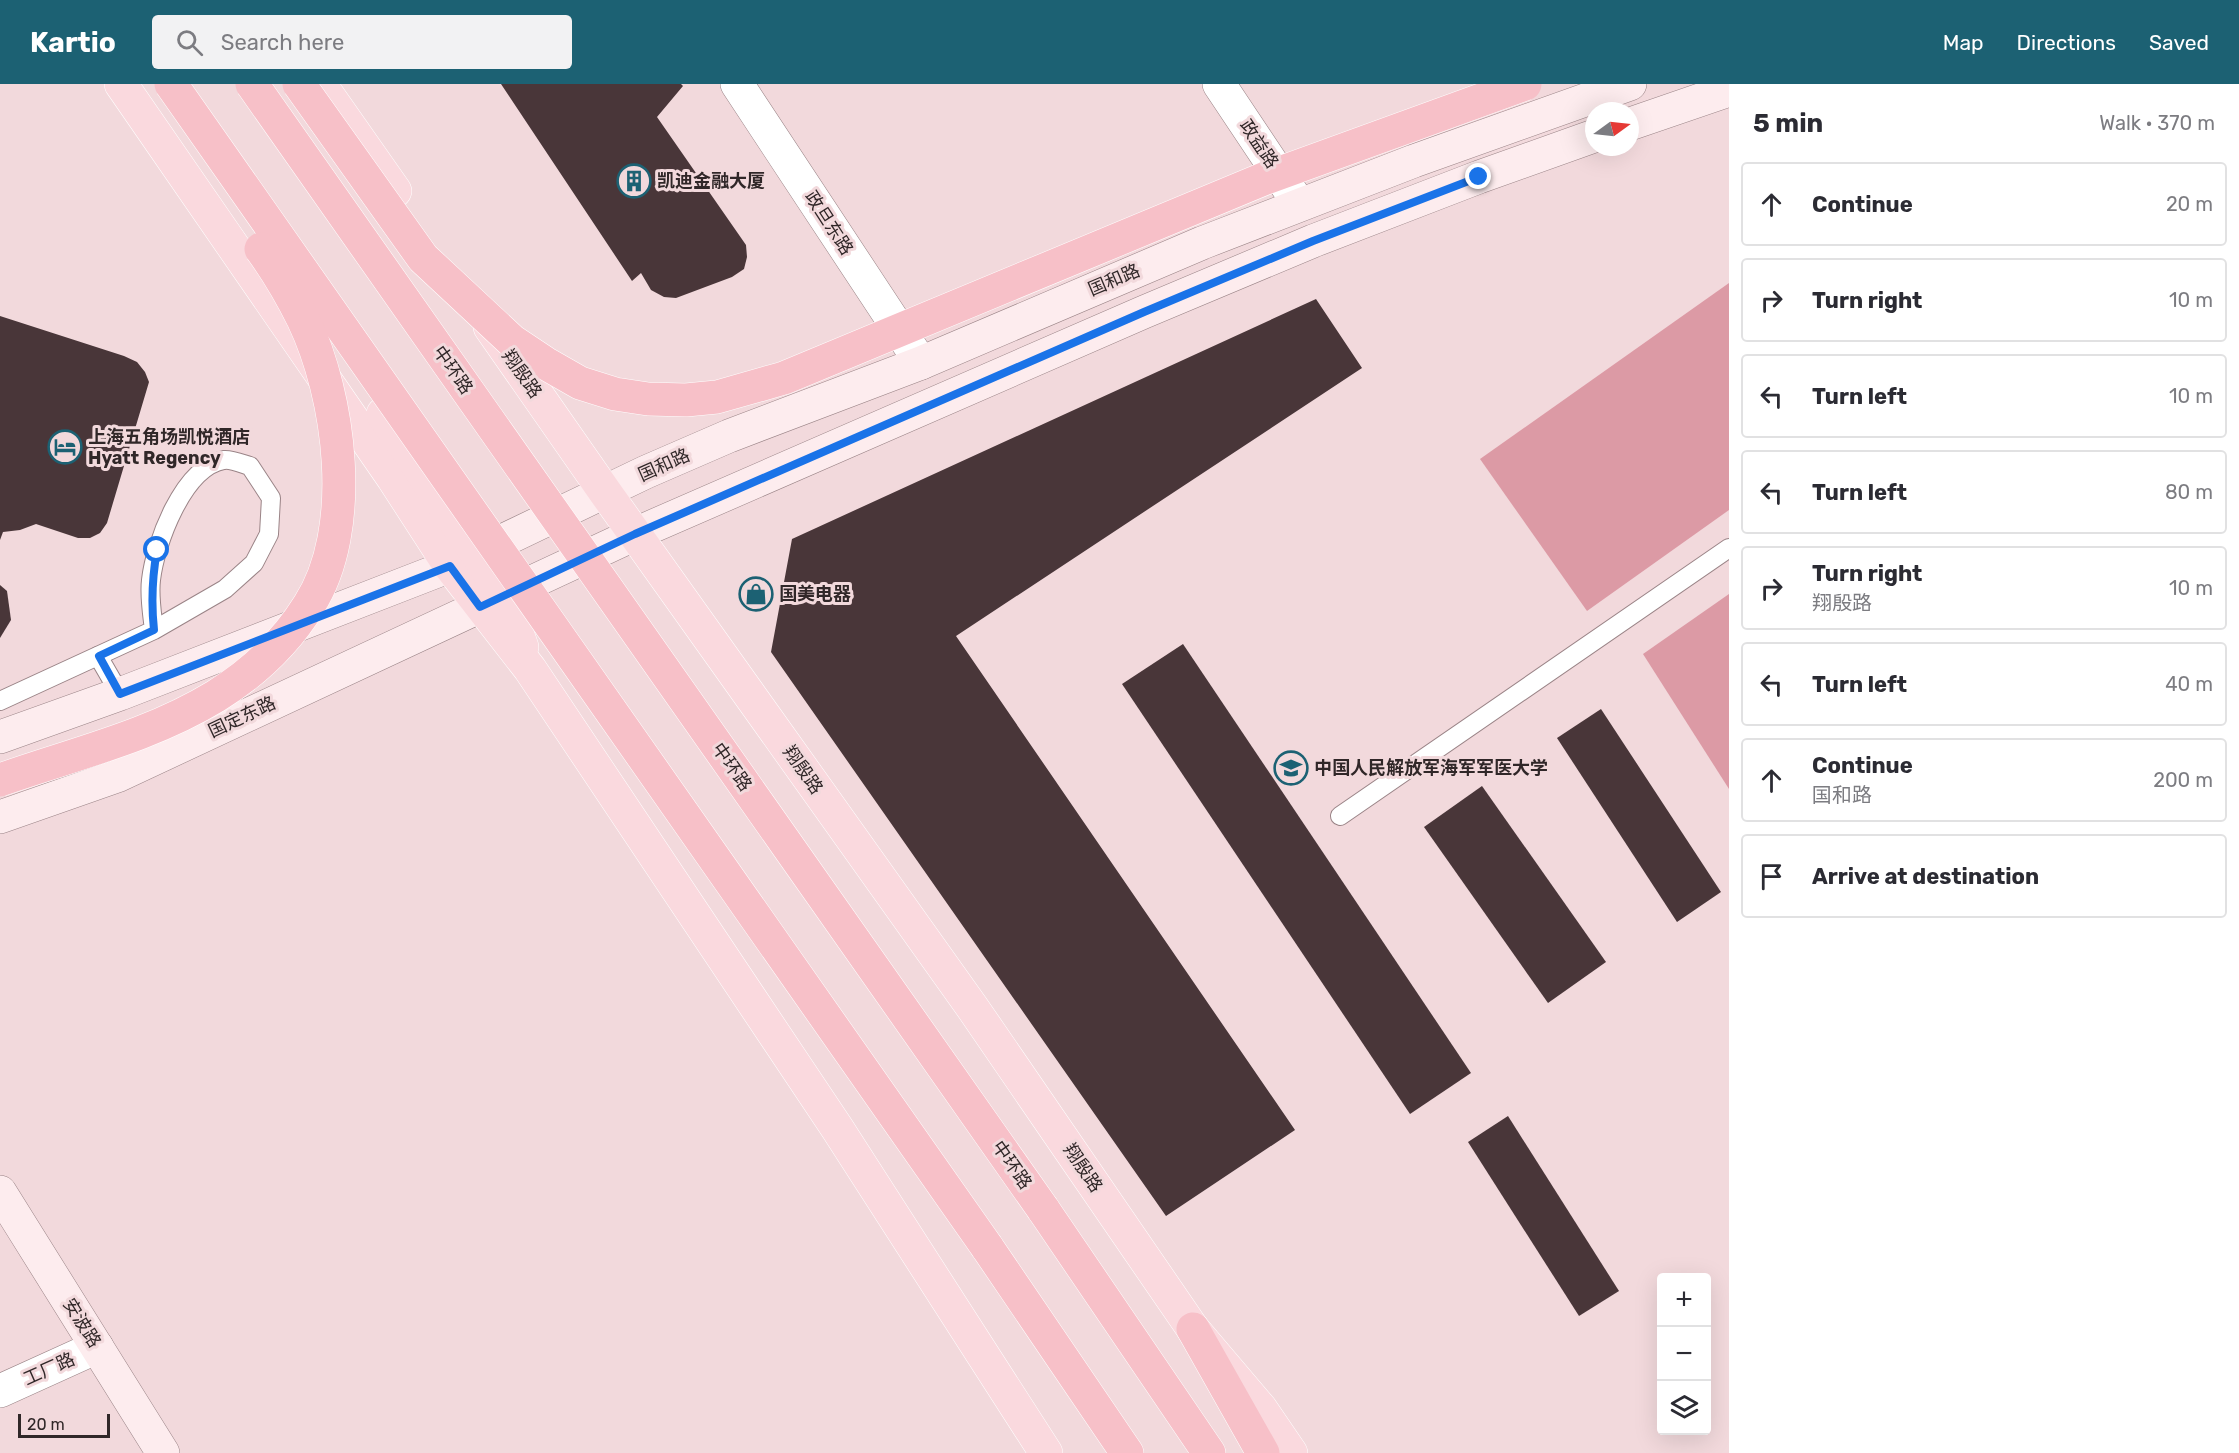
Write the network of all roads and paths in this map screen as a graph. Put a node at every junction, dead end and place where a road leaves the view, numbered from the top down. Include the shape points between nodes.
1 (121, 84) edge
2 (148, 84) edge
3 (161, 84) edge
4 (171, 84) edge
5 (252, 84) edge
6 (299, 84) edge
7 (320, 84) edge
8 (737, 84) edge
9 (1219, 84) edge
10 (1525, 84) edge
11 (1629, 84) edge
12 (1729, 90) edge
13 (1639, 121) edge
14 (1585, 139) edge
15 (1299, 204) junction
16 (921, 363) junction
17 (605, 492) junction
18 (635, 534) junction
19 (1729, 548) edge
20 (463, 560) junction
21 (492, 601) junction
22 (154, 630) junction
23 (99, 656) junction
24 (120, 694) junction
25 (0, 701) edge
26 (0, 737) edge
27 (0, 780) edge
28 (1340, 816) dead end
29 (0, 817) edge
30 (0, 1192) edge
31 (1193, 1329) junction
32 (97, 1347) junction
33 (0, 1391) edge
34 (163, 1453) edge
35 (1046, 1453) edge
36 (1127, 1453) edge
37 (1209, 1453) edge
38 (1263, 1453) edge
39 (1291, 1453) edge

1 - 20 main road via 393,478
2 - 27 highway, bridge via 277,272 303,320 331,407 339,492 336,531 326,568 310,603 289,633 257,666 215,696 165,723 117,743
3 - 20 main road via 212,158
4 - 36 highway, bridge via 987,1247
5 - 37 highway, 中环路, bridge via 1043,1209
6 - 10 highway, bridge via 423,258 512,341 580,383 615,394 686,400 717,397 784,378 1266,178
7 - 17 main road, 翔殷路
8 - 16 street, 政旦东路
9 - 15 street, 政益路
11 - 15 street, 国和路
12 - 13 street
14 - 18 street via 1313,241
15 - 16 street, 国和路
16 - 17 street, 国和路 via 729,436
17 - 18 main road, 翔殷路
17 - 20 street, 国和路
18 - 21 street, 国定东路
18 - 31 main road, 翔殷路 via 972,1007
19 - 28 lane
20 - 21 main road
20 - 24 street, 国和路
21 - 29 street, 国定东路 via 117,776
21 - 35 main road via 530,669 837,1128
22 - 22 lane via 225,589 254,563 269,534 271,498 250,466 225,459 201,470 167,521 151,580
22 - 23 lane
23 - 24 lane
23 - 25 lane
24 - 26 street, 国和路
30 - 32 street, 安波路
31 - 38 highway
31 - 39 main road, 翔殷路 via 1261,1409
32 - 33 street, 工厂路
32 - 34 street, 安波路

